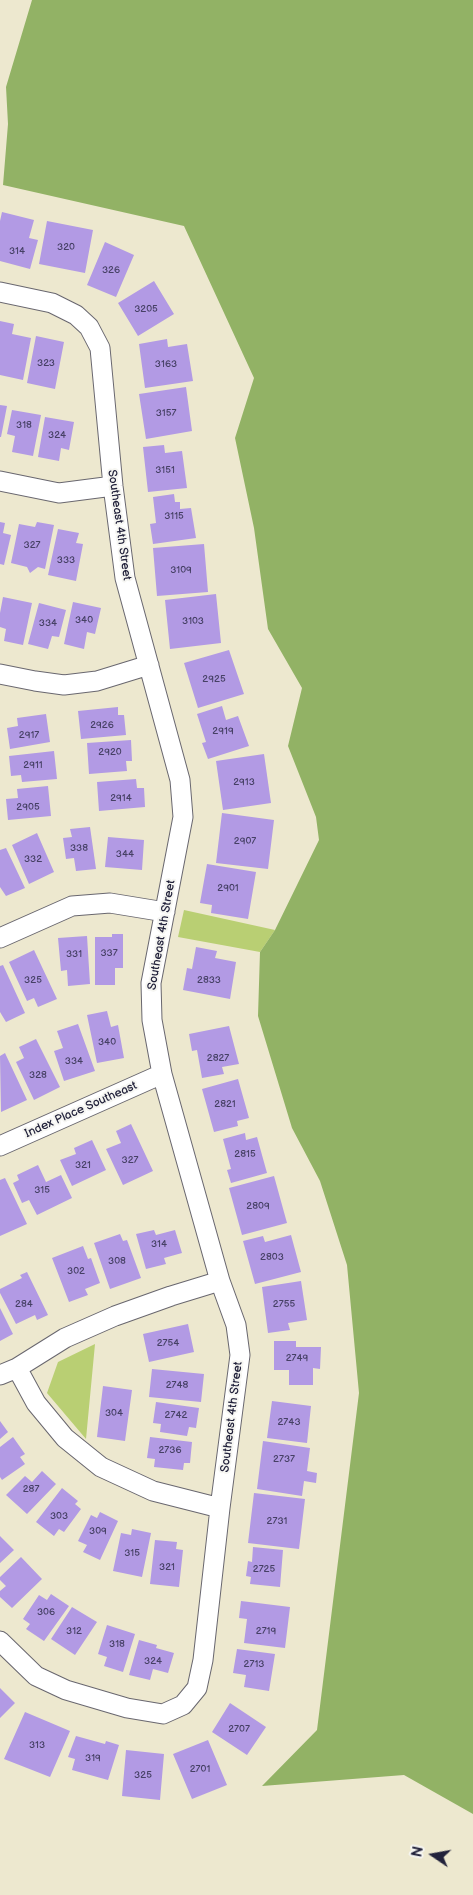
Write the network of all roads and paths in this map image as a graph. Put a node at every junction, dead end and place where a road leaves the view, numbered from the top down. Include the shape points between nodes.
1 (0, 292) edge
2 (0, 481) edge
3 (113, 486) junction
4 (149, 665) junction
5 (0, 674) edge
6 (165, 912) junction
7 (0, 938) edge
8 (162, 1074) junction
9 (0, 1146) edge
10 (220, 1281) junction
11 (8, 1372) edge
12 (220, 1508) junction
13 (0, 1641) edge

1 - 3 street, Southeast 4th Street via 52,303 76,315 89,327 100,348
2 - 3 street via 59,493
3 - 4 street, Southeast 4th Street via 125,578
4 - 5 street via 97,681 64,685
4 - 6 street, Southeast 4th Street via 180,780 183,817
6 - 7 street via 110,903 72,906
6 - 8 street, Southeast 4th Street via 151,983 152,1020
8 - 9 street, Index Place Southeast
8 - 10 street, Southeast 4th Street
10 - 11 street via 115,1316 65,1338
10 - 12 street, Southeast 4th Street via 236,1325 240,1355
11 - 12 street via 65,1438 101,1467 153,1492
12 - 13 street, Southeast 4th Street via 204,1660 197,1688 183,1705 163,1714 127,1708 66,1690 36,1676

